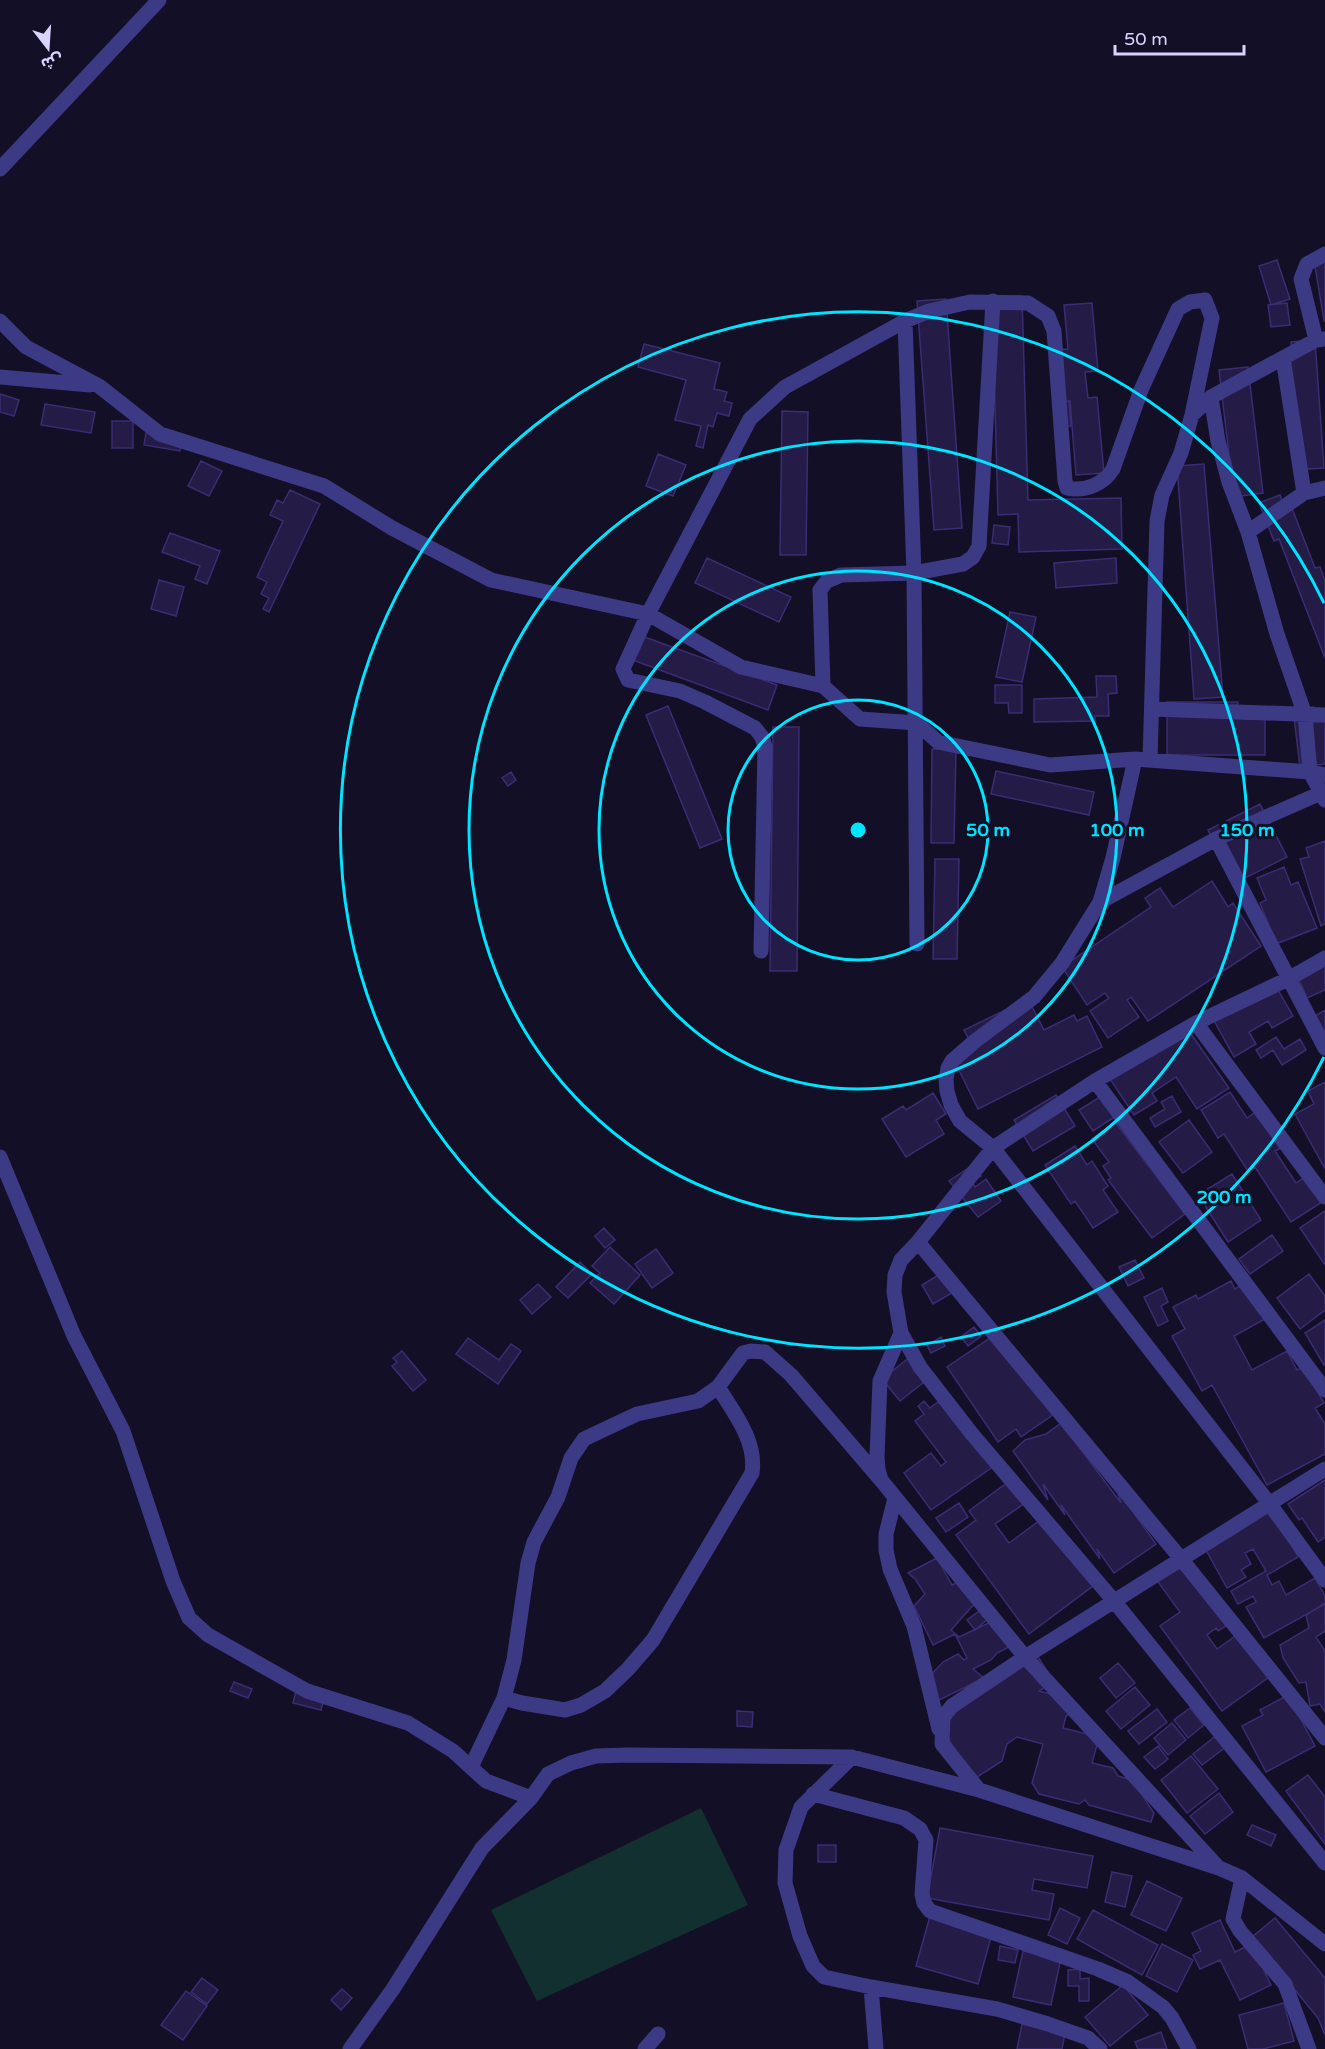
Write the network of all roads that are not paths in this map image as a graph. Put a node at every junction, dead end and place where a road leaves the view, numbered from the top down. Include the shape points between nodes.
1 (159, 0) edge
2 (0, 169) edge
3 (1325, 254) edge
4 (993, 301) junction
5 (0, 321) edge
6 (905, 321) junction
7 (1320, 340) edge
8 (1283, 358) junction
9 (0, 377) edge
10 (99, 386) junction
11 (1211, 397) junction
12 (1192, 415) junction
13 (1325, 488) edge
14 (1304, 493) junction
15 (1248, 532) junction
16 (914, 573) junction
17 (648, 614) junction
18 (823, 686) junction
19 (1152, 709) junction
20 (1305, 715) junction
21 (1325, 715) edge
22 (916, 723) junction
23 (1143, 759) junction
24 (1317, 773) edge
25 (1323, 797) edge
26 (1216, 840) junction
27 (1100, 902) junction
28 (917, 944) dead end
29 (761, 951) dead end
30 (1325, 958) edge
31 (1290, 978) junction
32 (1196, 1023) junction
33 (1325, 1048) edge
34 (1095, 1081) junction
35 (993, 1148) junction
36 (0, 1157) edge
37 (1325, 1197) edge
38 (918, 1242) junction
39 (901, 1333) junction
40 (718, 1387) junction
41 (1325, 1390) edge
42 (1325, 1468) edge
43 (881, 1480) junction
44 (896, 1498) junction
45 (1269, 1503) junction
46 (1182, 1560) junction
47 (1325, 1580) edge
48 (1114, 1601) junction
49 (1025, 1657) junction
50 (504, 1698) junction
51 (1325, 1738) edge
52 (942, 1744) junction
53 (852, 1757) junction
54 (471, 1767) junction
55 (980, 1790) junction
56 (813, 1794) junction
57 (531, 1798) junction
58 (1325, 1863) edge
59 (1219, 1868) junction
60 (1242, 1878) junction
61 (1323, 1937) edge
62 (871, 1987) junction
63 (658, 2034) dead end
64 (350, 2049) edge
65 (645, 2049) edge
66 (876, 2049) edge
67 (1100, 2049) edge
68 (1189, 2049) edge
69 (1309, 2049) edge

1 - 2 street
3 - 7 street via 1307,264 1301,279
4 - 6 street via 949,306
4 - 12 street via 1028,303 1048,316 1054,331 1067,488 1094,486 1106,480 1178,309 1205,300 1212,318
4 - 16 street via 979,546 963,564
5 - 10 street via 26,347
6 - 16 street
6 - 17 street via 785,387 750,419
7 - 8 street
8 - 11 street
8 - 14 street
9 - 10 street
10 - 17 street via 160,434 324,486 392,528 491,580
11 - 12 street
11 - 15 street via 1228,482
12 - 19 street via 1162,495 1157,521
13 - 14 street
14 - 15 street
15 - 20 street
16 - 18 street via 841,575 827,581 820,590
16 - 22 street
17 - 18 street via 741,667
17 - 29 street via 623,669 628,680 680,691 755,728 762,737 765,747
18 - 22 street via 860,719
19 - 20 street
19 - 23 street
20 - 21 street
20 - 24 street
22 - 23 street via 938,742 1050,765
22 - 28 street
23 - 24 street
23 - 27 street
24 - 25 street
25 - 26 street
26 - 27 street
26 - 31 street
27 - 35 street via 1062,963 1034,997 975,1041 948,1068 947,1091 960,1122
30 - 31 street
31 - 32 street
31 - 33 street
32 - 34 street
32 - 37 street
34 - 35 street
34 - 41 street
35 - 38 street
35 - 45 street
36 - 54 street via 74,1336 123,1431 189,1618 208,1635 307,1691 408,1723
38 - 39 street via 901,1260 895,1275
38 - 46 street
39 - 43 street via 880,1381 877,1457
39 - 48 street via 920,1366 972,1434
40 - 43 street via 743,1353 765,1352 791,1376
40 - 50 street via 699,1401 637,1414 595,1432 578,1445 558,1497 534,1542
40 - 50 street via 746,1436 754,1462 752,1473 653,1640 605,1691 581,1706 565,1710
42 - 45 street
43 - 44 street
44 - 49 street
44 - 52 street via 886,1534 886,1550 914,1626
45 - 46 street
45 - 47 street
46 - 48 street
46 - 51 street
48 - 49 street
48 - 58 street
49 - 52 street via 952,1706 943,1717
49 - 59 street
50 - 54 street
52 - 55 street
53 - 55 street
53 - 56 street
53 - 57 street via 596,1756 571,1762 548,1774
54 - 57 street via 486,1781
55 - 59 street
56 - 62 street via 801,1807 786,1850 785,1883 794,1914 806,1952 824,1977
56 - 68 street via 904,1818 920,1829 926,1840 922,1894 930,1911 1128,1982 1163,2007
57 - 64 street via 482,1848 393,1989
59 - 60 street
60 - 61 street
60 - 69 street via 1233,1919 1285,1984
62 - 66 street
62 - 67 street via 997,2008 1088,2038
63 - 65 street

